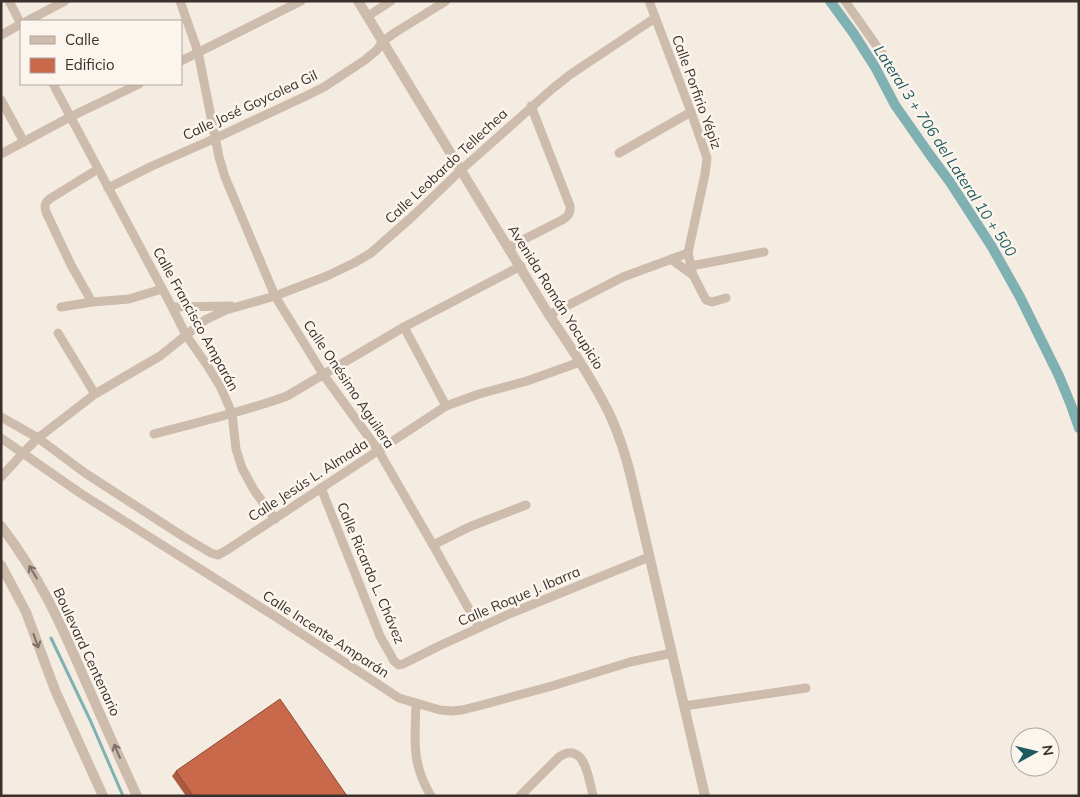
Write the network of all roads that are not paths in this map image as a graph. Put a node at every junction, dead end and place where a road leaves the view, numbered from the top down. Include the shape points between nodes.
1 (9, 1) edge
2 (65, 1) edge
3 (180, 1) edge
4 (301, 1) edge
5 (358, 1) edge
6 (391, 1) edge
7 (446, 1) edge
8 (649, 1) edge
9 (845, 1) edge
10 (368, 16) junction
11 (655, 18) junction
12 (29, 20) edge
13 (20, 22) edge
14 (20, 25) edge
15 (1, 35) edge
16 (384, 41) junction
17 (198, 52) junction
18 (883, 56) dead end
19 (182, 60) edge
20 (54, 85) edge
21 (137, 85) edge
22 (1, 100) edge
23 (532, 106) junction
24 (692, 112) junction
25 (70, 117) junction
26 (216, 138) junction
27 (24, 142) junction
28 (619, 153) dead end
29 (1, 154) edge
30 (98, 170) junction
31 (461, 170) junction
32 (108, 188) junction
33 (509, 247) junction
34 (764, 252) dead end
35 (688, 253) junction
36 (671, 259) junction
37 (521, 266) junction
38 (692, 271) junction
39 (162, 288) junction
40 (275, 296) junction
41 (726, 298) dead end
42 (92, 302) junction
43 (241, 306) junction
44 (61, 307) dead end
45 (172, 307) junction
46 (550, 315) junction
47 (404, 327) junction
48 (58, 333) dead end
49 (186, 335) junction
50 (580, 362) junction
51 (323, 374) junction
52 (95, 394) junction
53 (446, 406) junction
54 (232, 413) junction
55 (1, 417) edge
56 (154, 434) dead end
57 (1, 438) edge
58 (36, 439) junction
59 (378, 450) junction
60 (24, 451) junction
61 (1, 477) edge
62 (320, 488) junction
63 (526, 505) dead end
64 (275, 519) junction
65 (1, 526) edge
66 (433, 545) junction
67 (649, 557) junction
68 (1, 565) edge
69 (479, 628) junction
70 (671, 651) junction
71 (401, 665) joint
72 (806, 688) dead end
73 (416, 703) junction
74 (684, 706) junction
75 (103, 796) edge
76 (137, 796) edge
77 (432, 796) edge
78 (520, 796) edge
79 (593, 796) edge
80 (705, 796) edge

1 - 13 street
2 - 12 street
3 - 17 street, Calle Onésimo Aguilera
4 - 17 street
5 - 10 street, Avenida Román Yocupicio
6 - 10 street
7 - 16 street, Calle José Goycolea Gil
8 - 11 street, Calle Porfirio Yépiz
9 - 18 street
10 - 16 street, Avenida Román Yocupicio
11 - 23 street, Calle Leobardo Tellechea via 571,74
11 - 24 street, Calle Porfirio Yépiz
14 - 15 street
16 - 26 street, Calle José Goycolea Gil via 365,60 324,87
16 - 31 street, Avenida Román Yocupicio
17 - 19 street
17 - 26 street, Calle Onésimo Aguilera
20 - 25 street, Calle Francisco Amparán
21 - 25 street
22 - 27 street
23 - 31 street, Calle Leobardo Tellechea
23 - 33 street via 570,211 566,218
24 - 28 street
24 - 35 street, Calle Porfirio Yépiz via 707,165
25 - 27 street
25 - 30 street, Calle Francisco Amparán
26 - 32 street, Calle José Goycolea Gil
26 - 40 street, Calle Onésimo Aguilera via 225,177
27 - 29 street
30 - 32 street, Calle Francisco Amparán
30 - 42 street via 44,205
31 - 33 street, Avenida Román Yocupicio
31 - 40 street, Calle Leobardo Tellechea via 371,253 334,273
32 - 39 street, Calle Francisco Amparán
33 - 37 street, Avenida Román Yocupicio
34 - 38 street
35 - 36 street
35 - 38 street
36 - 38 street
36 - 46 street via 623,277
37 - 46 street, Avenida Román Yocupicio
37 - 47 street
38 - 41 street via 706,300 714,302
39 - 42 street via 129,299
39 - 45 street, Calle Francisco Amparán
40 - 43 street, Calle Leobardo Tellechea
40 - 51 street, Calle Onésimo Aguilera
42 - 44 street
43 - 45 street, Calle Leobardo Tellechea
43 - 49 street, Calle Leobardo Tellechea via 205,320
45 - 49 street, Calle Francisco Amparán
46 - 50 street, Avenida Román Yocupicio
47 - 51 street
47 - 53 street
48 - 52 street
49 - 52 street, Calle Leobardo Tellechea via 160,356
49 - 54 street, Calle Francisco Amparán via 214,375
50 - 53 street, Calle Jesús L. Almada
50 - 67 street, Avenida Román Yocupicio via 611,416 620,440
51 - 54 street via 287,396
51 - 59 street, Calle Onésimo Aguilera
52 - 58 street, Calle Leobardo Tellechea
53 - 59 street, Calle Jesús L. Almada
54 - 56 street
54 - 64 street, Calle Francisco Amparán via 236,449 242,468
55 - 58 street
57 - 60 street, Calle Incente Amparán
58 - 60 street, Calle Leobardo Tellechea
58 - 64 street, Calle Jesús L. Almada via 85,474 211,553 218,555
59 - 62 street, Calle Jesús L. Almada
59 - 66 street, Calle Onésimo Aguilera
60 - 61 street, Calle Leobardo Tellechea
60 - 73 street, Calle Incente Amparán via 80,493 399,698
62 - 64 street, Calle Jesús L. Almada
62 - 71 street, Calle Ricardo L. Chávez via 380,636 394,661
63 - 66 street
76 -> 65 street, Boulevard Centenario via 48,599 22,553
66 - 69 street, Calle Onésimo Aguilera
67 - 69 street, Calle Roque J. Ibarra
67 - 70 street, Avenida Román Yocupicio
68 -> 75 street via 26,612 58,697
69 - 71 street, Calle Roque J. Ibarra
70 - 73 street, Calle Incente Amparán via 462,710 440,710
70 - 74 street, Avenida Román Yocupicio
72 - 74 street
73 - 77 street via 416,758 419,772
74 - 80 street, Avenida Román Yocupicio
78 - 79 street via 558,758 569,753 582,760

